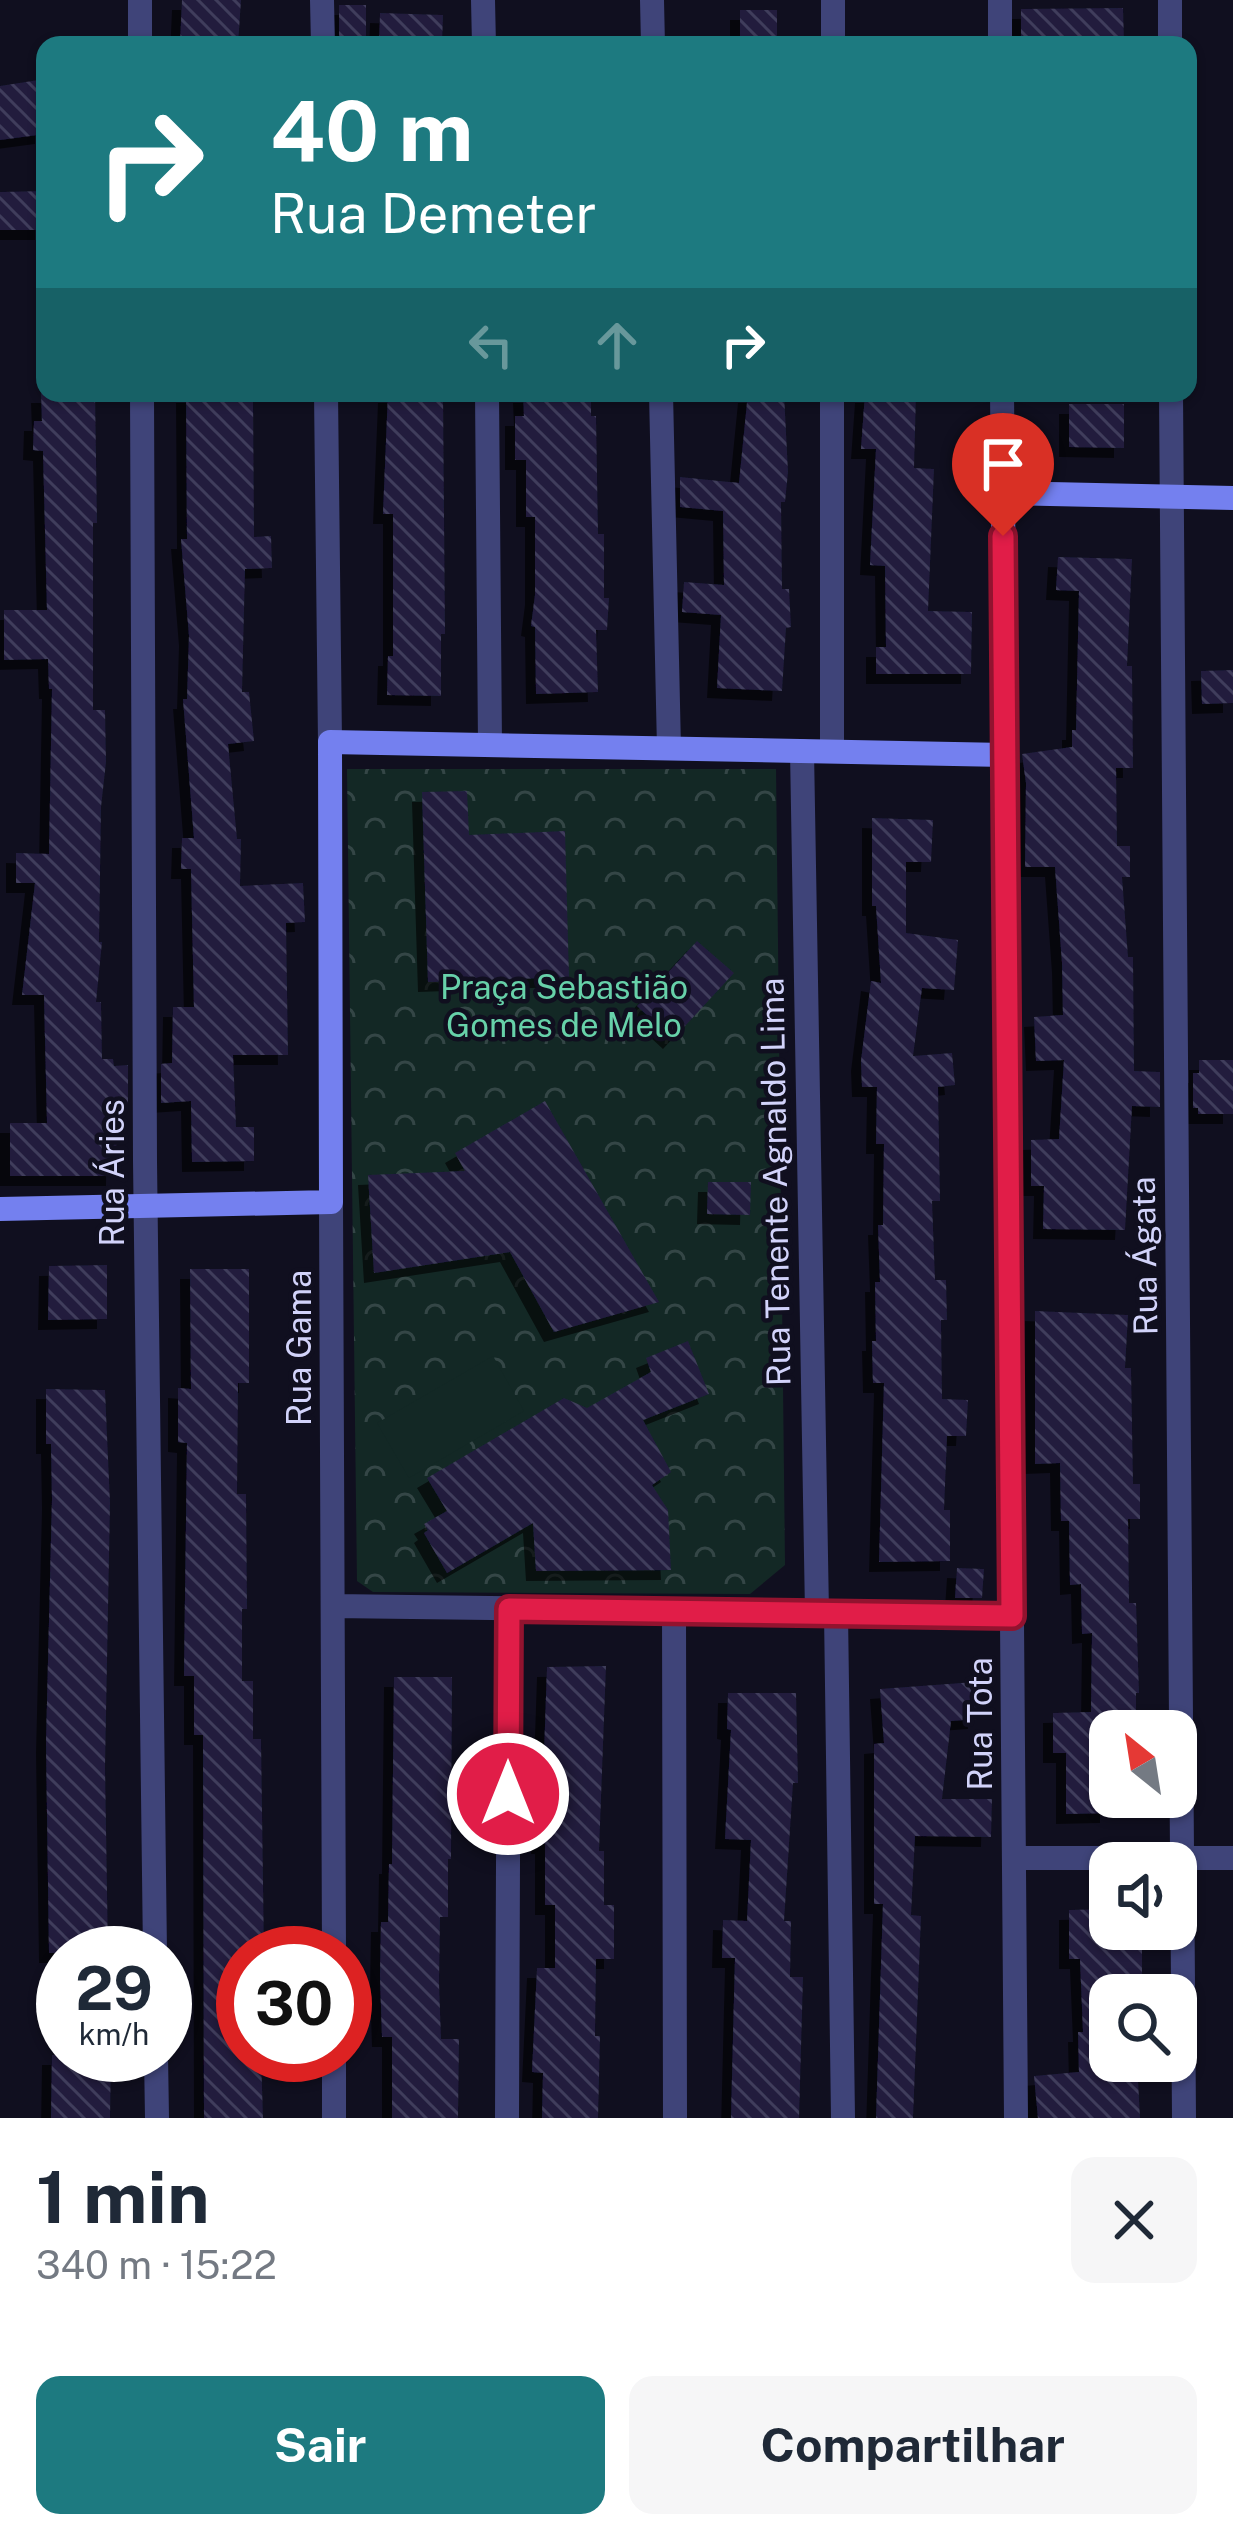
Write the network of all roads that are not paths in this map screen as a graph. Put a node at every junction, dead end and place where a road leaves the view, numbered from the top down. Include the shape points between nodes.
1 (140, 0) edge
2 (322, 0) edge
3 (483, 0) edge
4 (652, 0) edge
5 (832, 0) edge
6 (1000, 0) edge
7 (1170, 0) edge
8 (140, 36) edge
9 (323, 36) edge
10 (484, 36) edge
11 (653, 36) edge
12 (832, 36) edge
13 (1000, 36) edge
14 (1170, 36) edge
15 (142, 402) edge
16 (326, 402) edge
17 (487, 402) edge
18 (661, 402) edge
19 (832, 402) edge
20 (1002, 402) edge
21 (1171, 402) edge
22 (1003, 493) junction
23 (1169, 496) junction
24 (1233, 498) edge
25 (329, 742) junction
26 (490, 745) junction
27 (669, 748) junction
28 (802, 751) junction
29 (832, 752) junction
30 (1005, 754) junction
31 (331, 1202) junction
32 (146, 1206) junction
33 (0, 1209) edge
34 (333, 1606) junction
35 (509, 1609) junction
36 (674, 1610) junction
37 (826, 1613) junction
38 (1012, 1616) junction
39 (1183, 1842) edge
40 (1014, 1858) junction
41 (1089, 1858) edge
42 (1197, 1858) edge
43 (1233, 1858) edge
44 (155, 1926) edge
45 (334, 1926) edge
46 (1183, 1950) edge
47 (156, 2082) edge
48 (334, 2082) edge
49 (157, 2118) edge
50 (334, 2118) edge
51 (507, 2118) edge
52 (675, 2118) edge
53 (842, 2118) edge
54 (1016, 2118) edge
55 (1184, 2118) edge

1 - 8 street
2 - 9 street
3 - 10 street
4 - 11 street
5 - 12 street
6 - 13 street
7 - 14 street
15 - 32 street, Rua Áries
16 - 25 street
17 - 26 street
18 - 27 street
19 - 29 street
20 - 22 street, Rua Tota
21 - 23 street, Rua Ágata
22 - 23 street
22 - 30 street, Rua Tota
23 - 24 street
23 - 39 street, Rua Ágata
25 - 26 street
25 - 31 street, Rua Gama
26 - 27 street
27 - 28 street
28 - 29 street
28 - 37 street, Rua Tenente Agnaldo Lima
29 - 30 street
30 - 38 street, Rua Tota
31 - 32 street
31 - 34 street, Rua Gama
32 - 33 street
32 - 44 street, Rua Áries
34 - 35 street
34 - 45 street, Rua Gama
35 - 36 street
35 - 51 street
36 - 37 street
36 - 52 street
37 - 38 street
37 - 53 street, Rua Tenente Agnaldo Lima
38 - 40 street, Rua Tota
40 - 41 street
40 - 54 street, Rua Tota
42 - 43 street
46 - 55 street, Rua Ágata
47 - 49 street
48 - 50 street

